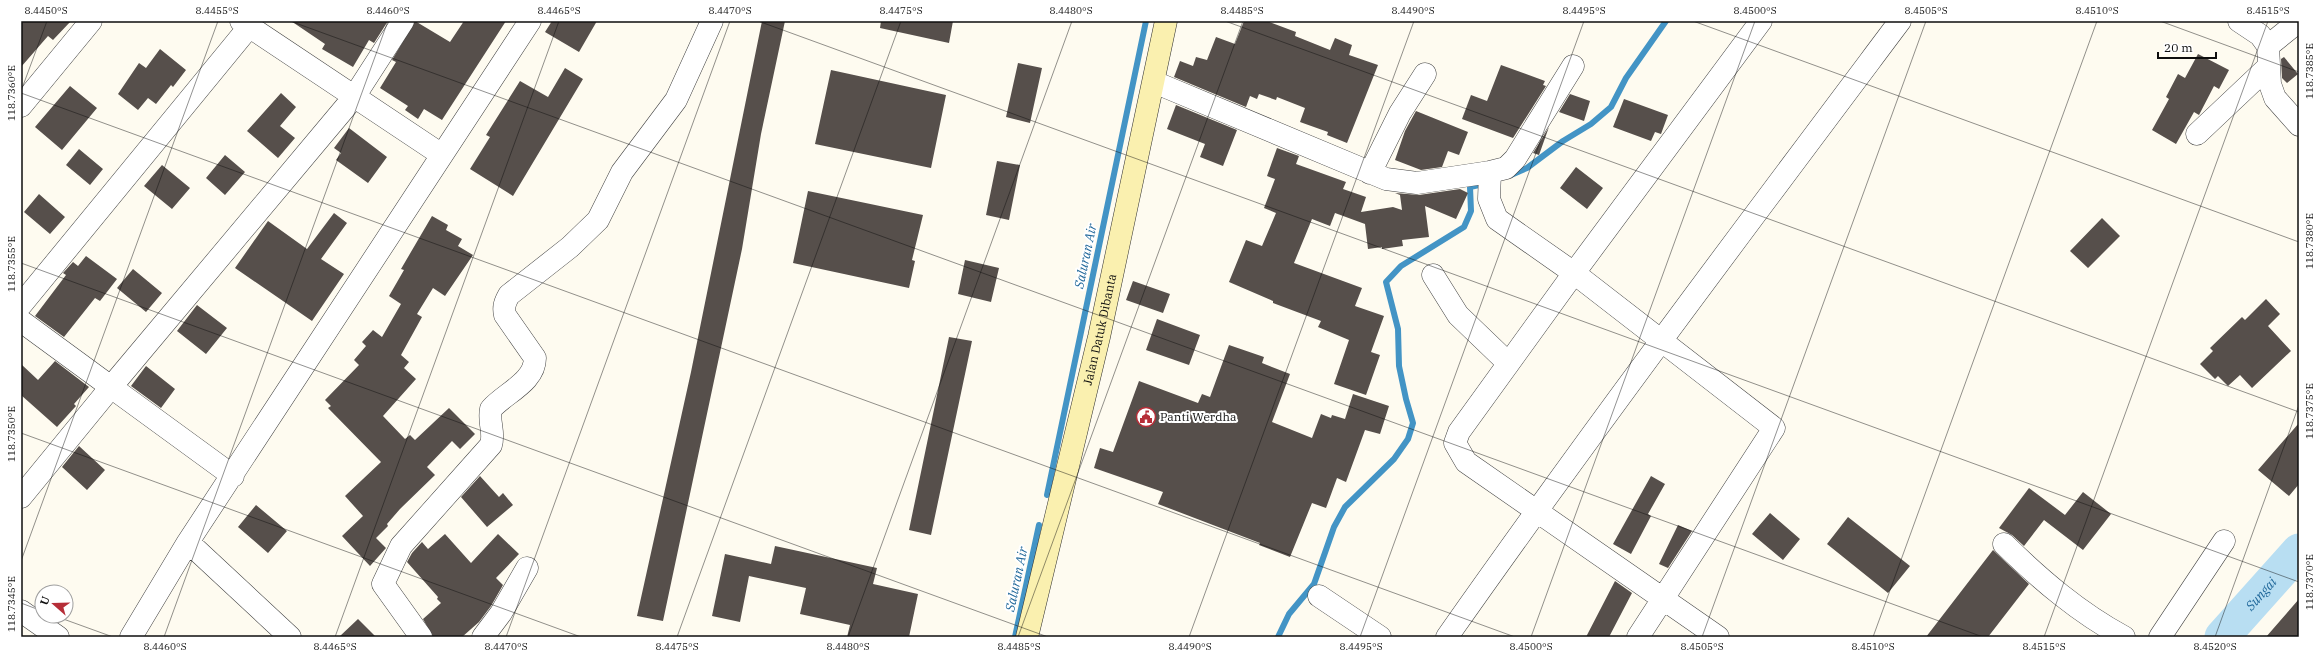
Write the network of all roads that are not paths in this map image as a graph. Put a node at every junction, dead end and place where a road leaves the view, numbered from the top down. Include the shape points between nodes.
1 (91, 21) edge
2 (403, 21) edge
3 (530, 21) edge
4 (712, 21) edge
5 (1166, 21) edge
6 (1761, 21) edge
7 (2239, 21) edge
8 (2299, 21) edge
9 (1890, 24) edge
10 (257, 27) edge
11 (2268, 56) junction
12 (1574, 66) dead end
13 (1425, 74) dead end
14 (1154, 82) junction
15 (354, 97) junction
16 (21, 106) edge
17 (2299, 125) edge
18 (2197, 134) dead end
19 (442, 155) junction
20 (1490, 172) junction
21 (1370, 173) junction
22 (1574, 273) junction
23 (1433, 275) dead end
24 (21, 305) edge
25 (21, 321) edge
26 (1660, 341) junction
27 (1508, 363) junction
28 (111, 387) junction
29 (233, 476) junction
30 (21, 497) edge
31 (1536, 511) junction
32 (2224, 541) dead end
33 (188, 542) junction
34 (2004, 544) dead end
35 (527, 568) dead end
36 (1319, 596) dead end
37 (1662, 600) junction
38 (21, 610) edge
39 (58, 637) edge
40 (131, 637) edge
41 (290, 637) edge
42 (421, 637) edge
43 (483, 637) edge
44 (1027, 637) edge
45 (1380, 637) edge
46 (1448, 637) edge
47 (1638, 637) edge
48 (1718, 637) edge
49 (2124, 637) edge
50 (2160, 637) edge

1 - 16 street
2 - 15 street
3 - 19 street
4 - 42 street via 676,100 622,172 598,220 570,247 509,295 505,302 505,315 535,358 532,371 491,409 491,445 401,546 383,584
5 - 14 main road, Jalan Datuk Dibanta
6 - 22 street
7 - 11 street via 2260,35
8 - 11 street
9 - 26 street
10 - 15 street
10 - 24 street
11 - 17 street via 2270,84 2275,98
11 - 18 street
12 - 20 street via 1515,159 1506,168
13 - 21 street via 1400,113
14 - 21 street
14 - 44 main road, Jalan Datuk Dibanta via 1097,345
15 - 19 street
15 - 28 street
19 - 29 street
20 - 21 street via 1417,183 1386,179
20 - 22 street via 1489,199 1497,219
22 - 26 street
22 - 27 street
23 - 27 street via 1458,315
25 - 28 street
26 - 31 street
26 - 37 street via 1774,428
27 - 31 street via 1459,432 1455,443 1466,462
28 - 29 street
28 - 30 street
29 - 33 street
31 - 37 street
31 - 46 street
32 - 50 street
33 - 40 street
33 - 41 street
34 - 49 street via 2040,579 2077,609
35 - 43 street via 501,613
36 - 45 street
37 - 47 street
37 - 48 street
38 - 39 street

